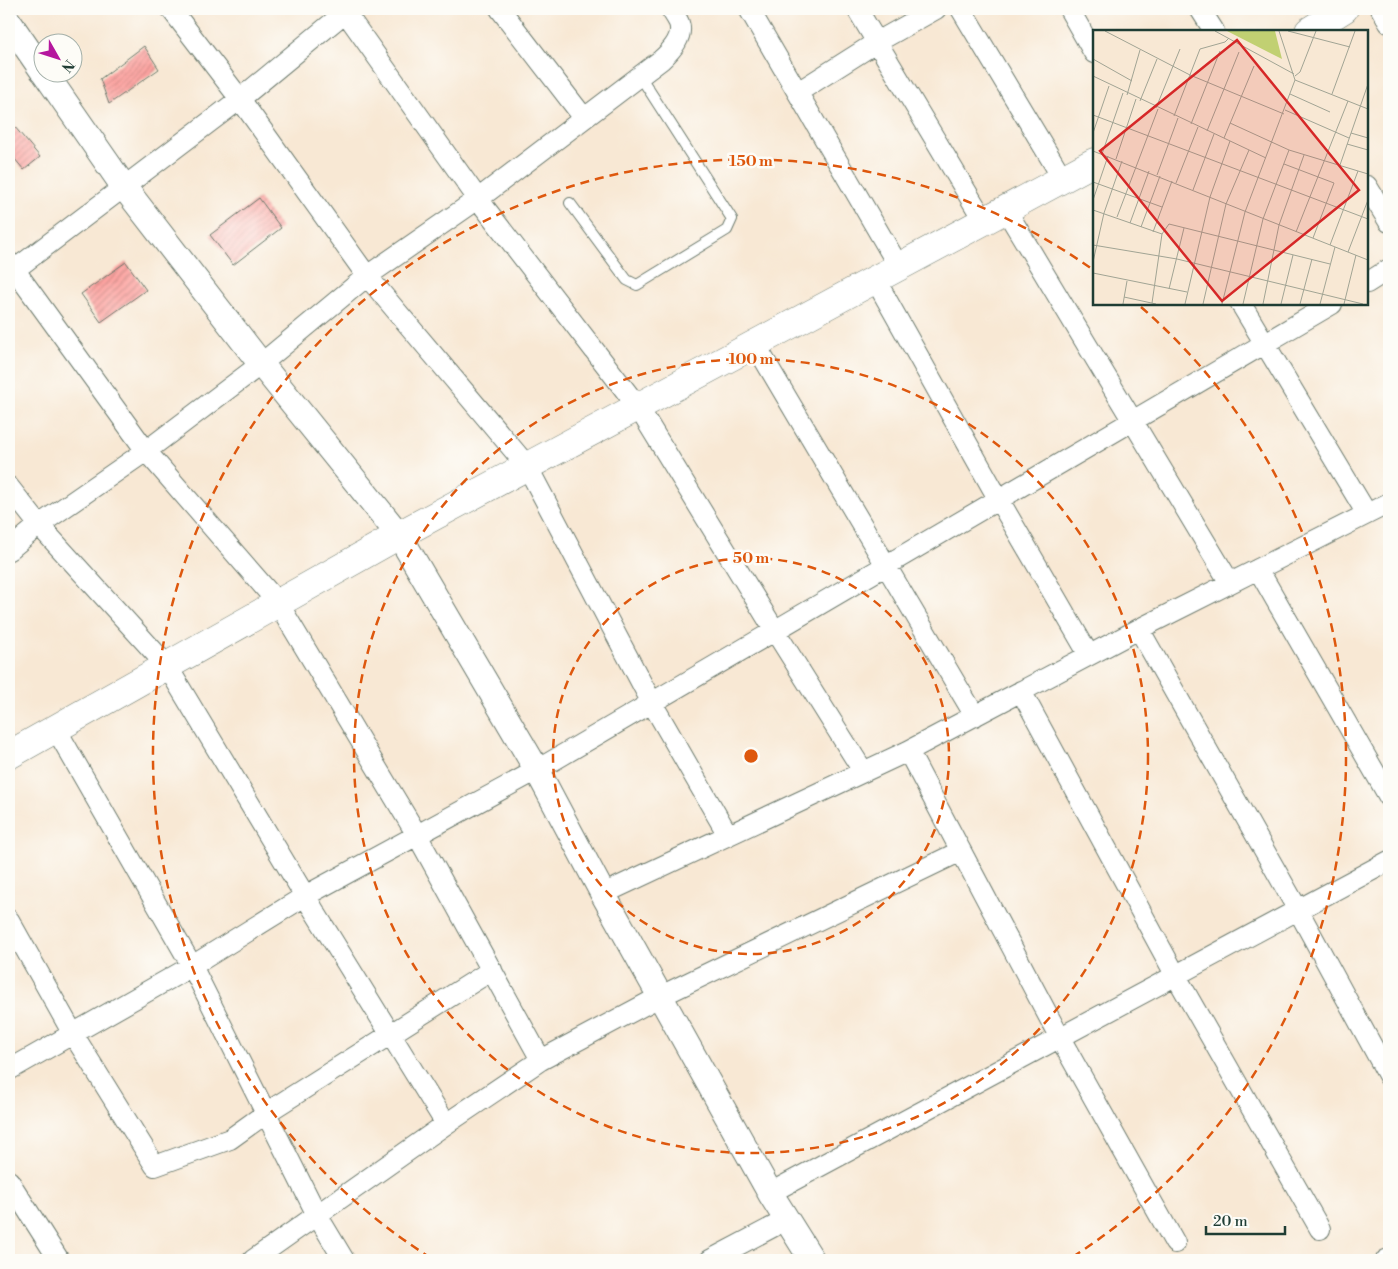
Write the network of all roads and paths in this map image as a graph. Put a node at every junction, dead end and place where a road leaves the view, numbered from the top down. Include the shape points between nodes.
1 (171, 9) edge
2 (500, 9) edge
3 (671, 9) edge
4 (749, 9) edge
5 (857, 9) edge
6 (936, 9) edge
7 (961, 9) edge
8 (1069, 9) edge
9 (1200, 9) edge
10 (1381, 9) edge
11 (346, 10) edge
12 (9, 22) edge
13 (1389, 22) edge
14 (1213, 30) edge
15 (877, 42) junction
16 (1093, 51) edge
17 (32, 55) edge
18 (640, 76) junction
19 (51, 82) edge
20 (798, 92) junction
21 (240, 99) junction
22 (584, 118) junction
23 (1093, 163) edge
24 (1063, 179) junction
25 (124, 187) junction
26 (1368, 188) edge
27 (478, 199) junction
28 (570, 203) dead end
29 (995, 215) junction
30 (1389, 222) edge
31 (11, 268) edge
32 (1389, 269) edge
33 (887, 273) junction
34 (367, 276) junction
35 (1368, 282) edge
36 (1243, 305) edge
37 (1330, 305) edge
38 (756, 344) junction
39 (1266, 344) junction
40 (262, 364) junction
41 (638, 407) junction
42 (1133, 422) junction
43 (146, 451) junction
44 (527, 466) junction
45 (9, 487) edge
46 (999, 500) junction
47 (1382, 512) edge
48 (39, 525) junction
49 (399, 535) junction
50 (9, 550) edge
51 (886, 566) junction
52 (1258, 569) junction
53 (1230, 583) junction
54 (278, 603) junction
55 (1139, 629) junction
56 (775, 631) junction
57 (1089, 655) junction
58 (167, 666) junction
59 (1021, 691) junction
60 (652, 703) junction
61 (975, 716) junction
62 (56, 729) junction
63 (908, 751) junction
64 (9, 756) edge
65 (537, 770) junction
66 (863, 772) junction
67 (1389, 797) edge
68 (417, 835) junction
69 (728, 835) junction
70 (961, 851) junction
71 (1389, 861) edge
72 (603, 894) junction
73 (305, 896) junction
74 (1298, 910) junction
75 (9, 920) edge
76 (192, 966) junction
77 (492, 970) junction
78 (1176, 976) junction
79 (661, 996) junction
80 (73, 1034) junction
81 (391, 1035) junction
82 (1060, 1038) junction
83 (542, 1060) junction
84 (9, 1070) edge
85 (1389, 1077) edge
86 (266, 1114) junction
87 (446, 1124) junction
88 (9, 1182) edge
89 (770, 1193) junction
90 (317, 1215) junction
91 (786, 1220) junction
92 (1320, 1229) dead end
93 (1175, 1243) dead end
94 (1389, 1259) edge
95 (59, 1260) edge
96 (253, 1260) edge
97 (344, 1260) edge
98 (710, 1260) edge
99 (812, 1260) edge
100 (1386, 1260) edge

1 - 21 street
2 - 22 street
3 - 18 street via 680,24 672,50
4 - 20 street
5 - 15 street
6 - 15 street
7 - 24 street
8 - 16 street
9 - 14 street
10 - 13 street
11 - 21 street
11 - 27 street
12 - 17 street
15 - 20 street
15 - 29 street
18 - 22 street
18 - 28 lane via 732,219 730,225 727,230 637,285 627,280
19 - 25 street
20 - 33 street
21 - 25 street
21 - 34 street
22 - 27 street
23 - 24 main road
24 - 29 main road
25 - 31 street
25 - 40 street
26 - 30 street
27 - 34 street
27 - 41 street
29 - 33 main road
29 - 42 street
31 - 43 street
32 - 35 street
33 - 38 main road
33 - 46 street
34 - 40 street
34 - 44 street
36 - 39 street
37 - 39 street
38 - 41 main road
38 - 51 street
39 - 42 street
39 - 47 street
40 - 43 street
40 - 49 street
41 - 44 main road
41 - 56 street
42 - 46 street
42 - 53 street
43 - 48 street
43 - 54 street
44 - 49 main road
44 - 60 street
45 - 48 street
46 - 51 street
46 - 57 street
47 - 52 street
48 - 50 street
48 - 58 street
49 - 54 main road
49 - 65 street
51 - 56 street
51 - 61 street
52 - 53 street
52 - 67 street
53 - 55 street
54 - 58 main road
54 - 68 street
55 - 57 street
55 - 74 street
56 - 60 street
56 - 66 street
57 - 59 street
58 - 62 main road
58 - 73 street
59 - 61 street
59 - 78 street
60 - 65 street
60 - 69 street
61 - 63 street
62 - 64 main road
62 - 76 street
63 - 66 street
63 - 70 street
65 - 68 street
65 - 72 street
66 - 69 street
68 - 73 street
68 - 77 street
69 - 72 street
70 - 79 street
70 - 82 street
71 - 74 street
72 - 79 street
73 - 76 street
73 - 81 street
74 - 78 street
74 - 85 street
75 - 80 street
76 - 80 street
76 - 86 street
77 - 81 street
77 - 83 street
78 - 82 street
78 - 92 street
79 - 83 street
79 - 89 street
80 - 84 street
80 - 86 street via 155,1166 230,1139
81 - 86 street
81 - 87 street
82 - 89 street
82 - 93 street
83 - 87 street
86 - 90 street
87 - 90 street
88 - 95 street
89 - 91 street
90 - 96 street
90 - 97 street
91 - 98 street
91 - 99 street
94 - 100 street

